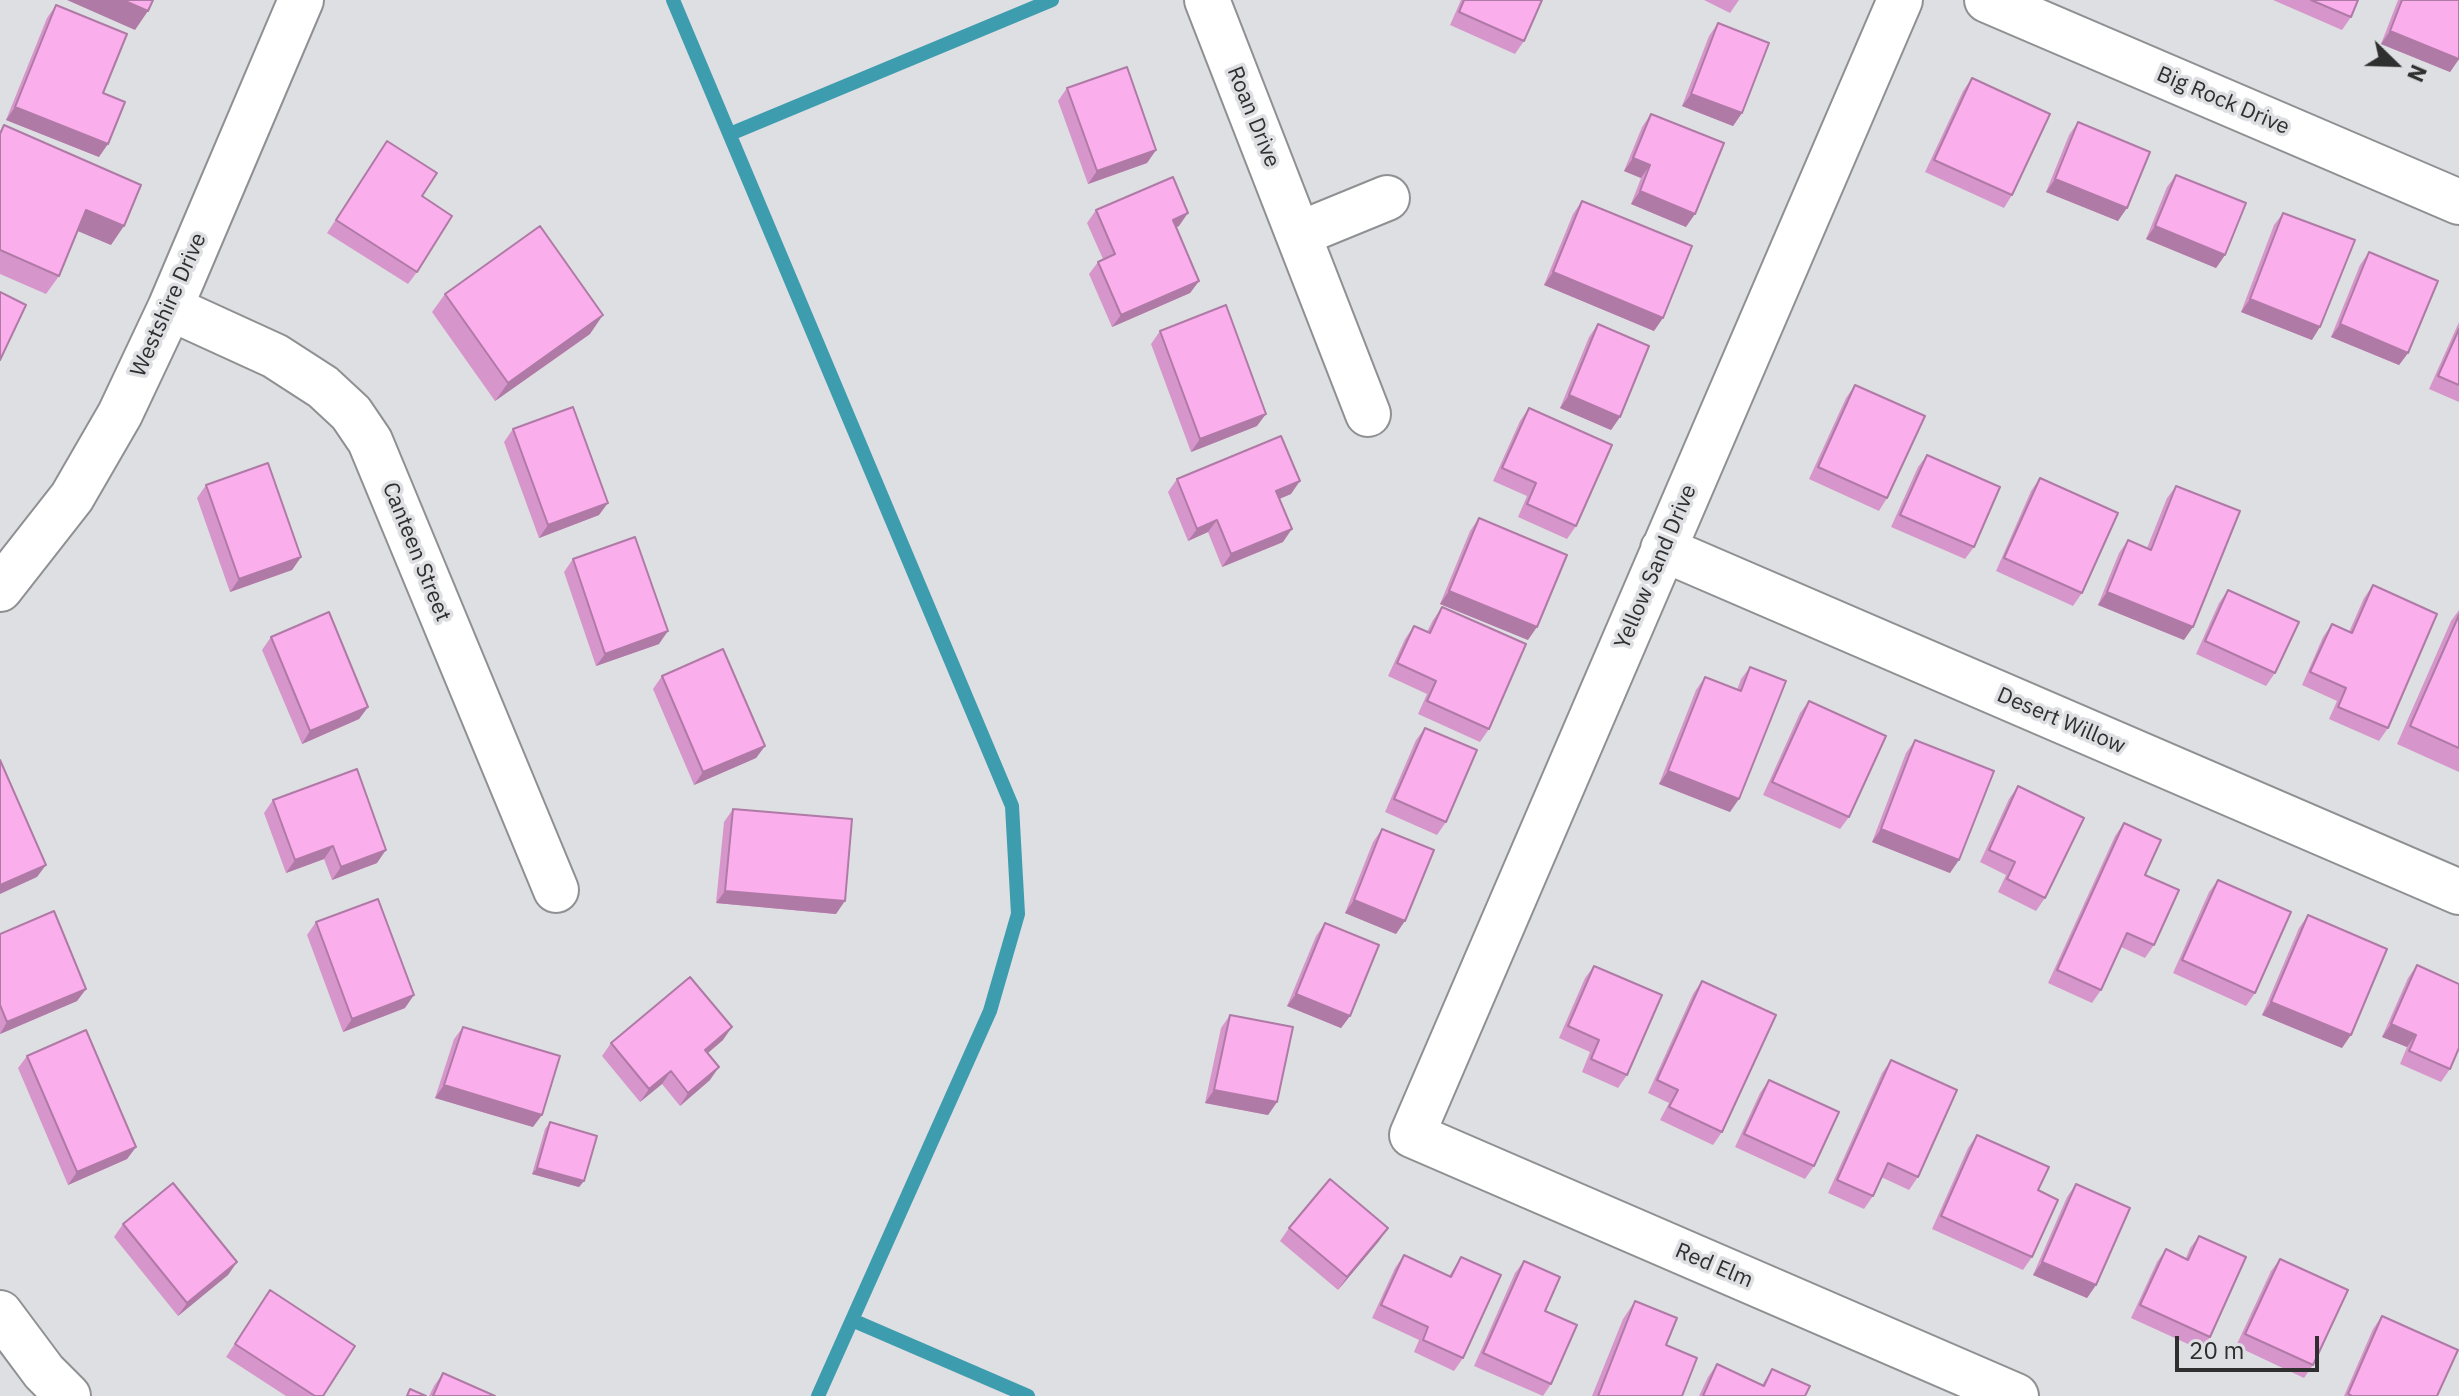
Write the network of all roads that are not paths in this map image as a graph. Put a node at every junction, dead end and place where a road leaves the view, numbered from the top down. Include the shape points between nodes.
1 (301, 0) edge
2 (1207, 0) edge
3 (1900, 0) edge
4 (1987, 0) edge
5 (1387, 198) dead end
6 (2459, 202) edge
7 (1299, 234) junction
8 (170, 308) junction
9 (1368, 414) dead end
10 (1663, 549) junction
11 (0, 589) edge
12 (556, 890) dead end
13 (2459, 892) edge
14 (1412, 1135) joint
15 (0, 1313) edge
16 (68, 1396) edge
17 (2016, 1396) edge

1 - 8 street, Westshire Drive
2 - 7 street, Roan Drive
3 - 10 street, Yellow Sand Drive
4 - 6 street, Big Rock Drive
5 - 7 street
7 - 9 street, Roan Drive
8 - 11 street, Westshire Drive via 120,414 72,497
8 - 12 street, Canteen Street via 275,356 323,387 351,413 370,441
10 - 13 street, Desert Willow
10 - 14 street, Yellow Sand Drive
14 - 17 street, Red Elm
15 - 16 street

